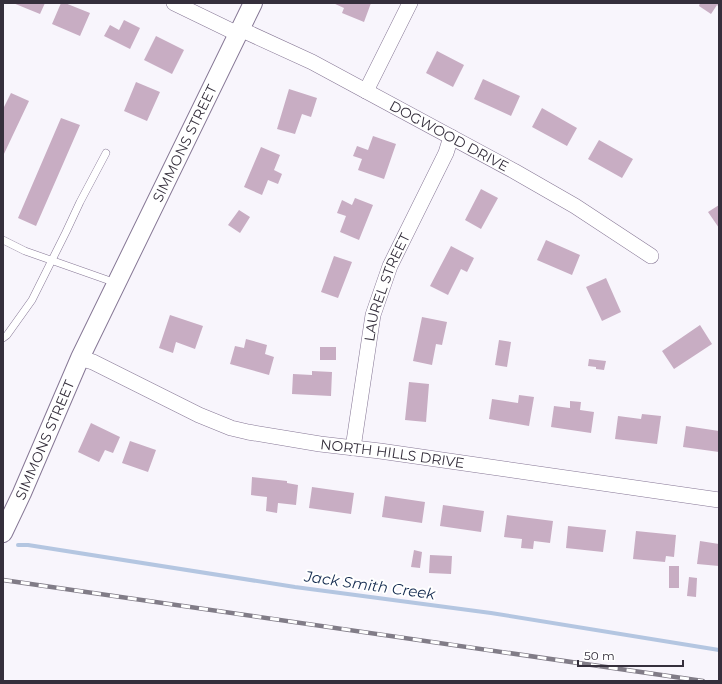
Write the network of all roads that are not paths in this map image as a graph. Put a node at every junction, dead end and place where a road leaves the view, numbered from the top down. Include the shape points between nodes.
1 (174, 3) edge
2 (253, 3) edge
3 (410, 3) edge
4 (239, 31) junction
5 (366, 92) junction
6 (451, 137) junction
7 (106, 153) dead end
8 (3, 240) edge
9 (651, 256) dead end
10 (51, 260) junction
11 (116, 283) junction
12 (3, 338) edge
13 (80, 358) junction
14 (353, 448) junction
15 (719, 500) edge
16 (3, 533) edge

1 - 4 street, DOGWOOD DRIVE
2 - 4 street, SIMMONS STREET
3 - 5 street
4 - 5 street, DOGWOOD DRIVE via 312,62
4 - 11 street, SIMMONS STREET
5 - 6 street, DOGWOOD DRIVE
6 - 9 street, DOGWOOD DRIVE via 575,206
6 - 14 street, LAUREL STREET via 390,266 374,315
7 - 10 lane
8 - 10 lane
10 - 11 lane
10 - 12 lane via 32,300
11 - 13 street, SIMMONS STREET
13 - 14 street, NORTH HILLS DRIVE via 231,428
13 - 16 street, SIMMONS STREET
14 - 15 street, NORTH HILLS DRIVE

